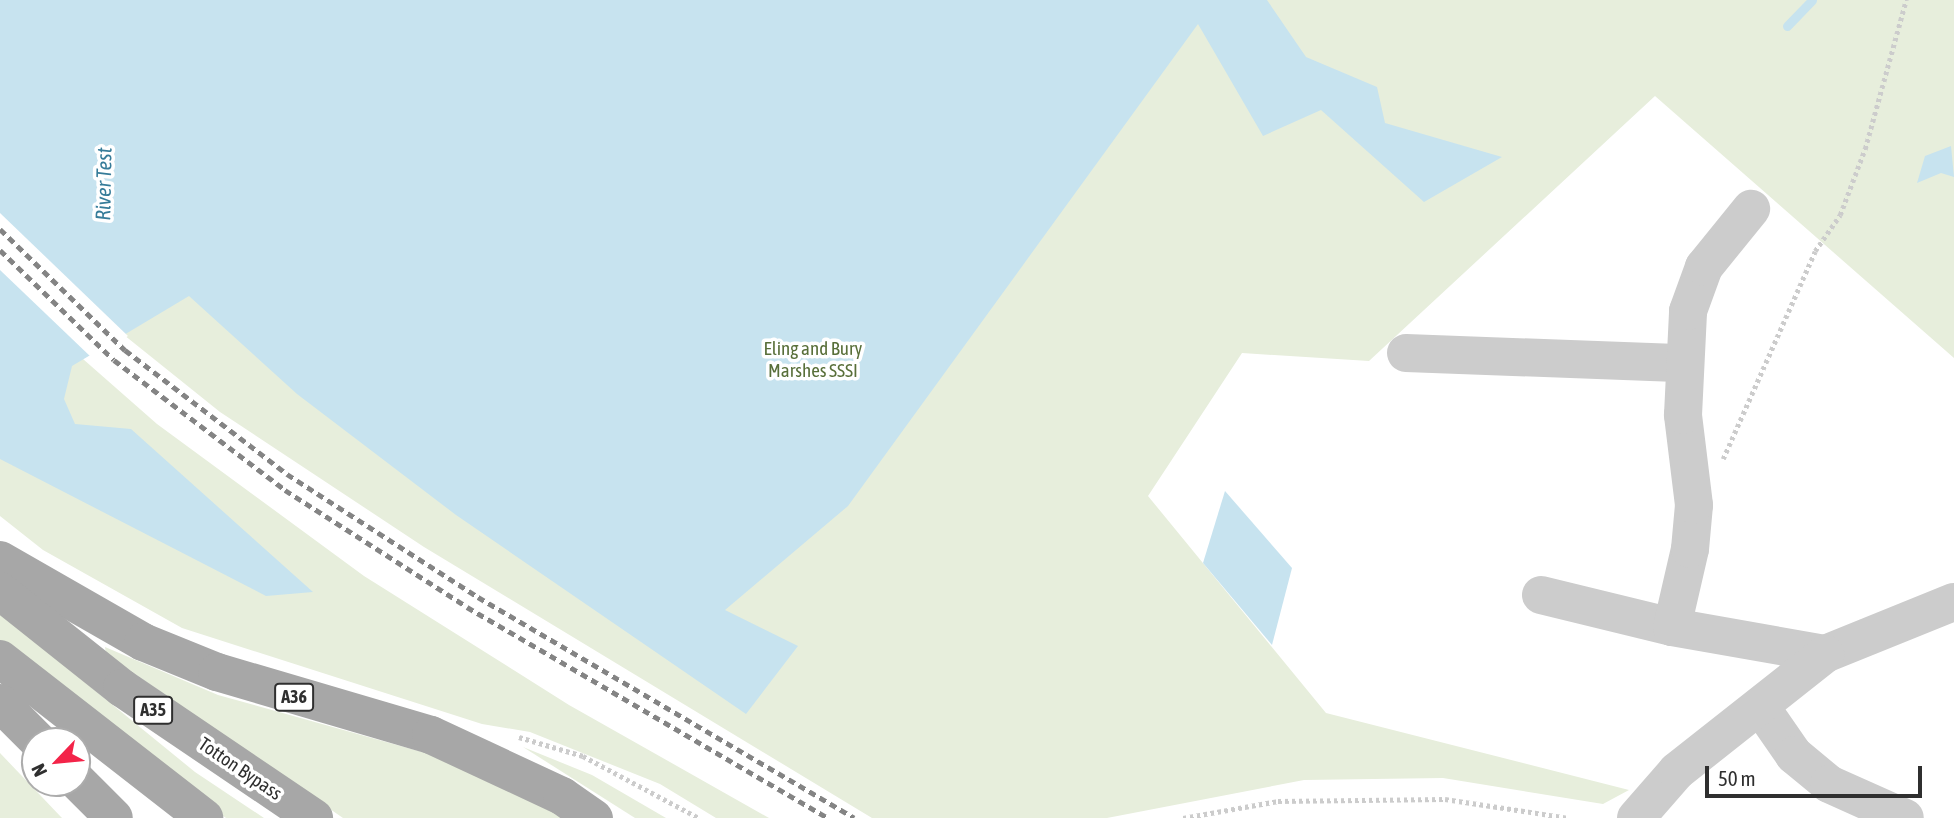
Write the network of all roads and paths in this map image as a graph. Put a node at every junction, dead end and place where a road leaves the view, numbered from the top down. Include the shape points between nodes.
1 (1906, 0) edge
2 (1751, 209) dead end
3 (1406, 353) dead end
4 (1684, 363) junction
5 (1717, 471) dead end
6 (0, 560) edge
7 (0, 591) edge
8 (1541, 595) dead end
9 (1954, 602) edge
10 (1672, 627) junction
11 (1825, 654) junction
12 (0, 659) edge
13 (0, 703) edge
14 (1760, 706) junction
15 (24, 727) edge
16 (510, 736) dead end
17 (91, 794) edge
18 (114, 818) edge
19 (204, 818) edge
20 (314, 818) edge
21 (594, 818) edge
22 (699, 818) edge
23 (1183, 818) edge
24 (1569, 818) edge
25 (1636, 818) edge
26 (1905, 818) edge

1 - 5 path via 1865,149 1844,203 1803,275
2 - 4 lane via 1704,267 1694,287
3 - 4 lane
4 - 10 lane via 1694,505 1690,549
6 - 21 main road, A36 via 144,642 217,673 431,735 562,796
7 - 20 main road, Totton Bypass / A35 via 122,688
8 - 10 lane
9 - 11 lane
10 - 11 lane
11 - 14 lane
12 - 19 main road
13 - 15 main road
14 - 25 lane via 1677,771
14 - 26 lane via 1794,755 1829,784
16 - 22 path via 535,738 583,756
17 - 18 main road
23 - 24 path via 1278,801 1445,799

